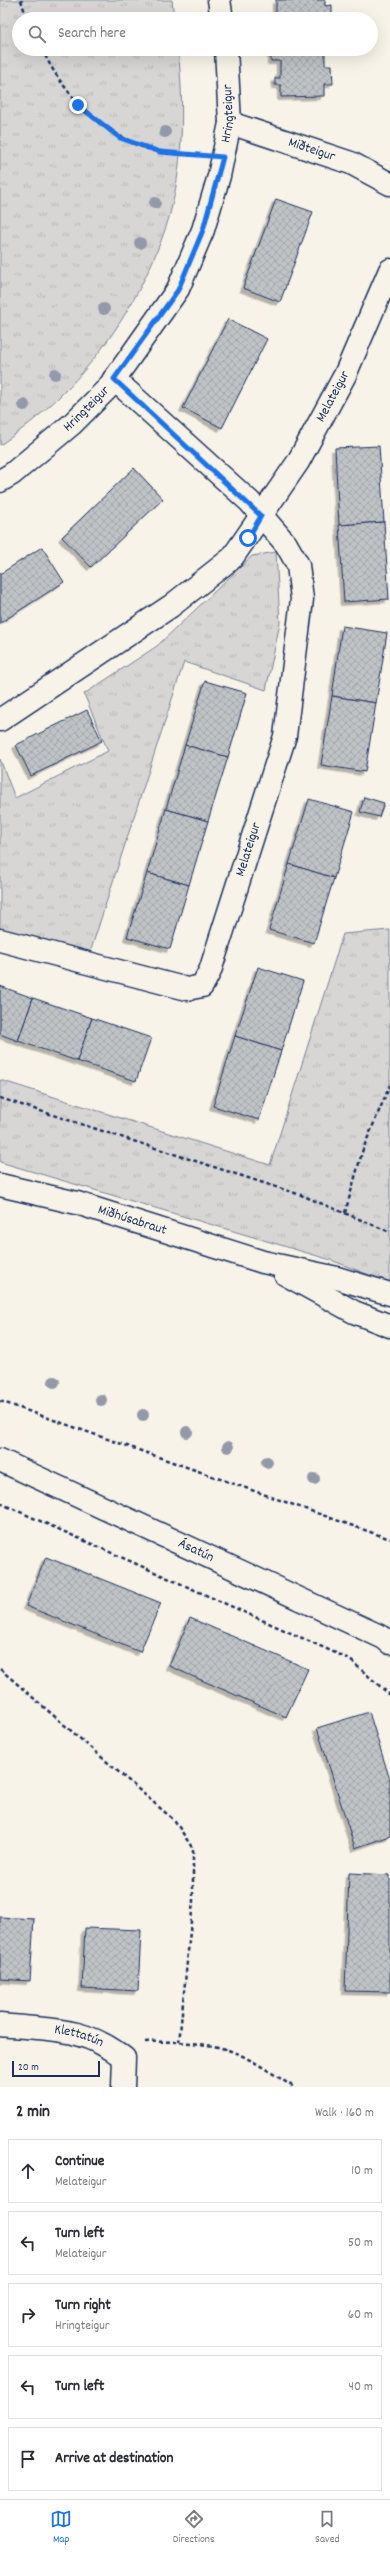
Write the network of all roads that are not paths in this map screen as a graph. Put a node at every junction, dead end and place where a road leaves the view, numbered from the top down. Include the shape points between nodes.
1 (219, 0) edge
2 (221, 12) edge
3 (226, 56) edge
4 (230, 123) junction
5 (390, 184) edge
6 (390, 270) edge
7 (114, 379) junction
8 (0, 481) edge
9 (261, 516) junction
10 (0, 720) edge
11 (0, 940) edge
12 (0, 1185) edge
13 (263, 1262) junction
14 (390, 1294) edge
15 (390, 1326) edge
16 (0, 1460) edge
17 (390, 1643) edge
18 (0, 2025) edge
19 (123, 2087) edge

1 - 2 street
3 - 4 street, Hringteigur
4 - 5 street, Miðteigur via 352,164
4 - 7 street, Hringteigur via 203,230 178,290
6 - 9 street, Melateigur via 341,382 298,462
7 - 8 street, Hringteigur via 72,424
7 - 9 street, Melateigur
9 - 10 street, Melateigur via 232,558 205,581
9 - 11 street, Melateigur via 286,544 298,565 302,599 297,653 285,736 210,971 202,986 187,989
12 - 13 street, Miðhúsabraut via 77,1203
13 - 14 street, Miðhúsabraut via 337,1278
13 - 15 street, Miðhúsabraut via 354,1312
16 - 17 street, Ásatún
18 - 19 street, Klettatún via 80,2033 107,2045 124,2058

